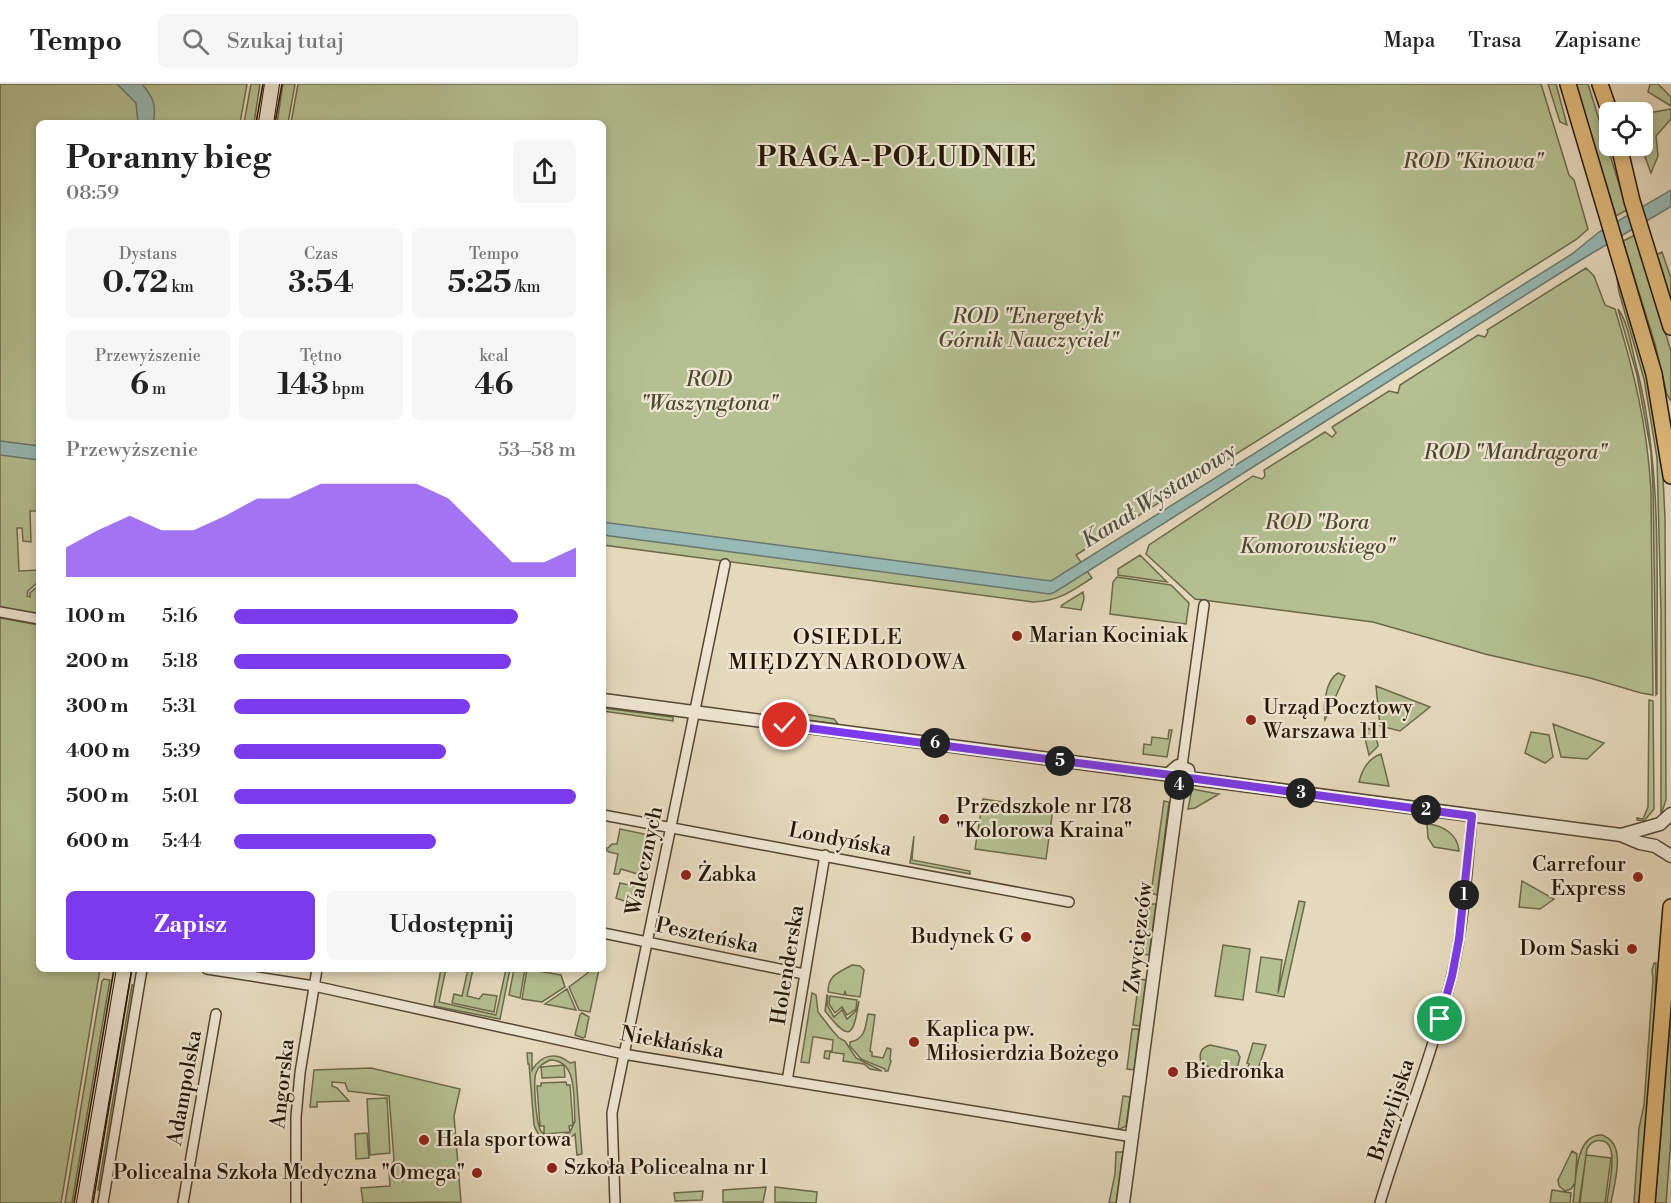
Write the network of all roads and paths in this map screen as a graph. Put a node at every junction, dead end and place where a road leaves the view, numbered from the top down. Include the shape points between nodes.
1 (272, 84) edge
2 (1568, 84) edge
3 (1600, 84) edge
4 (1606, 102) edge
5 (266, 120) edge
6 (1621, 156) edge
7 (1671, 327) edge
8 (1671, 476) edge
9 (725, 564) dead end
10 (1204, 605) dead end
11 (0, 612) edge
12 (36, 618) edge
13 (606, 700) edge
14 (694, 712) junction
15 (1182, 766) joint
16 (1180, 779) junction
17 (1671, 814) edge
18 (606, 816) edge
19 (1472, 816) junction
20 (670, 827) junction
21 (1621, 835) junction
22 (825, 855) junction
23 (1671, 856) edge
24 (1070, 902) dead end
25 (1671, 907) edge
26 (606, 934) edge
27 (646, 941) junction
28 (123, 972) edge
29 (142, 972) edge
30 (226, 972) edge
31 (316, 972) edge
32 (804, 974) junction
33 (314, 986) junction
34 (216, 1014) dead end
35 (623, 1054) junction
36 (787, 1081) junction
37 (1133, 1137) junction
38 (84, 1203) edge
39 (103, 1203) edge
40 (183, 1203) edge
41 (296, 1203) edge
42 (615, 1203) edge
43 (1123, 1203) edge
44 (1380, 1203) edge
45 (1647, 1203) edge

1 - 5 main road
2 - 8 main road via 1654,374
3 - 4 main road
6 - 7 main road
9 - 14 street, Walecznych
10 - 15 street
11 - 12 street
13 - 14 street
14 - 16 street
14 - 20 street, Walecznych
15 - 16 street via 1175,767
16 - 19 street
16 - 37 street, Zwycięzców
17 - 21 street via 1660,824
18 - 20 street, Londyńska
19 - 21 street
19 - 44 street, Brazylijska via 1452,976
20 - 22 street, Londyńska
20 - 27 street, Walecznych
21 - 23 street via 1655,846
22 - 24 street, Londyńska
22 - 32 street, Holenderska
25 - 45 main road
26 - 27 street, Peszteńska
27 - 32 street, Peszteńska
27 - 35 street, Walecznych
28 - 38 main road
29 - 39 street
30 - 33 street, Niekłańska
31 - 33 street, Angorska
32 - 36 street, Holenderska
33 - 35 street, Niekłańska
33 - 41 street, Angorska via 296,1117
34 - 40 street, Adampolska
35 - 36 street, Niekłańska
35 - 42 street, Walecznych via 612,1113
36 - 37 street, Niekłańska
37 - 43 street, Zwycięzców

